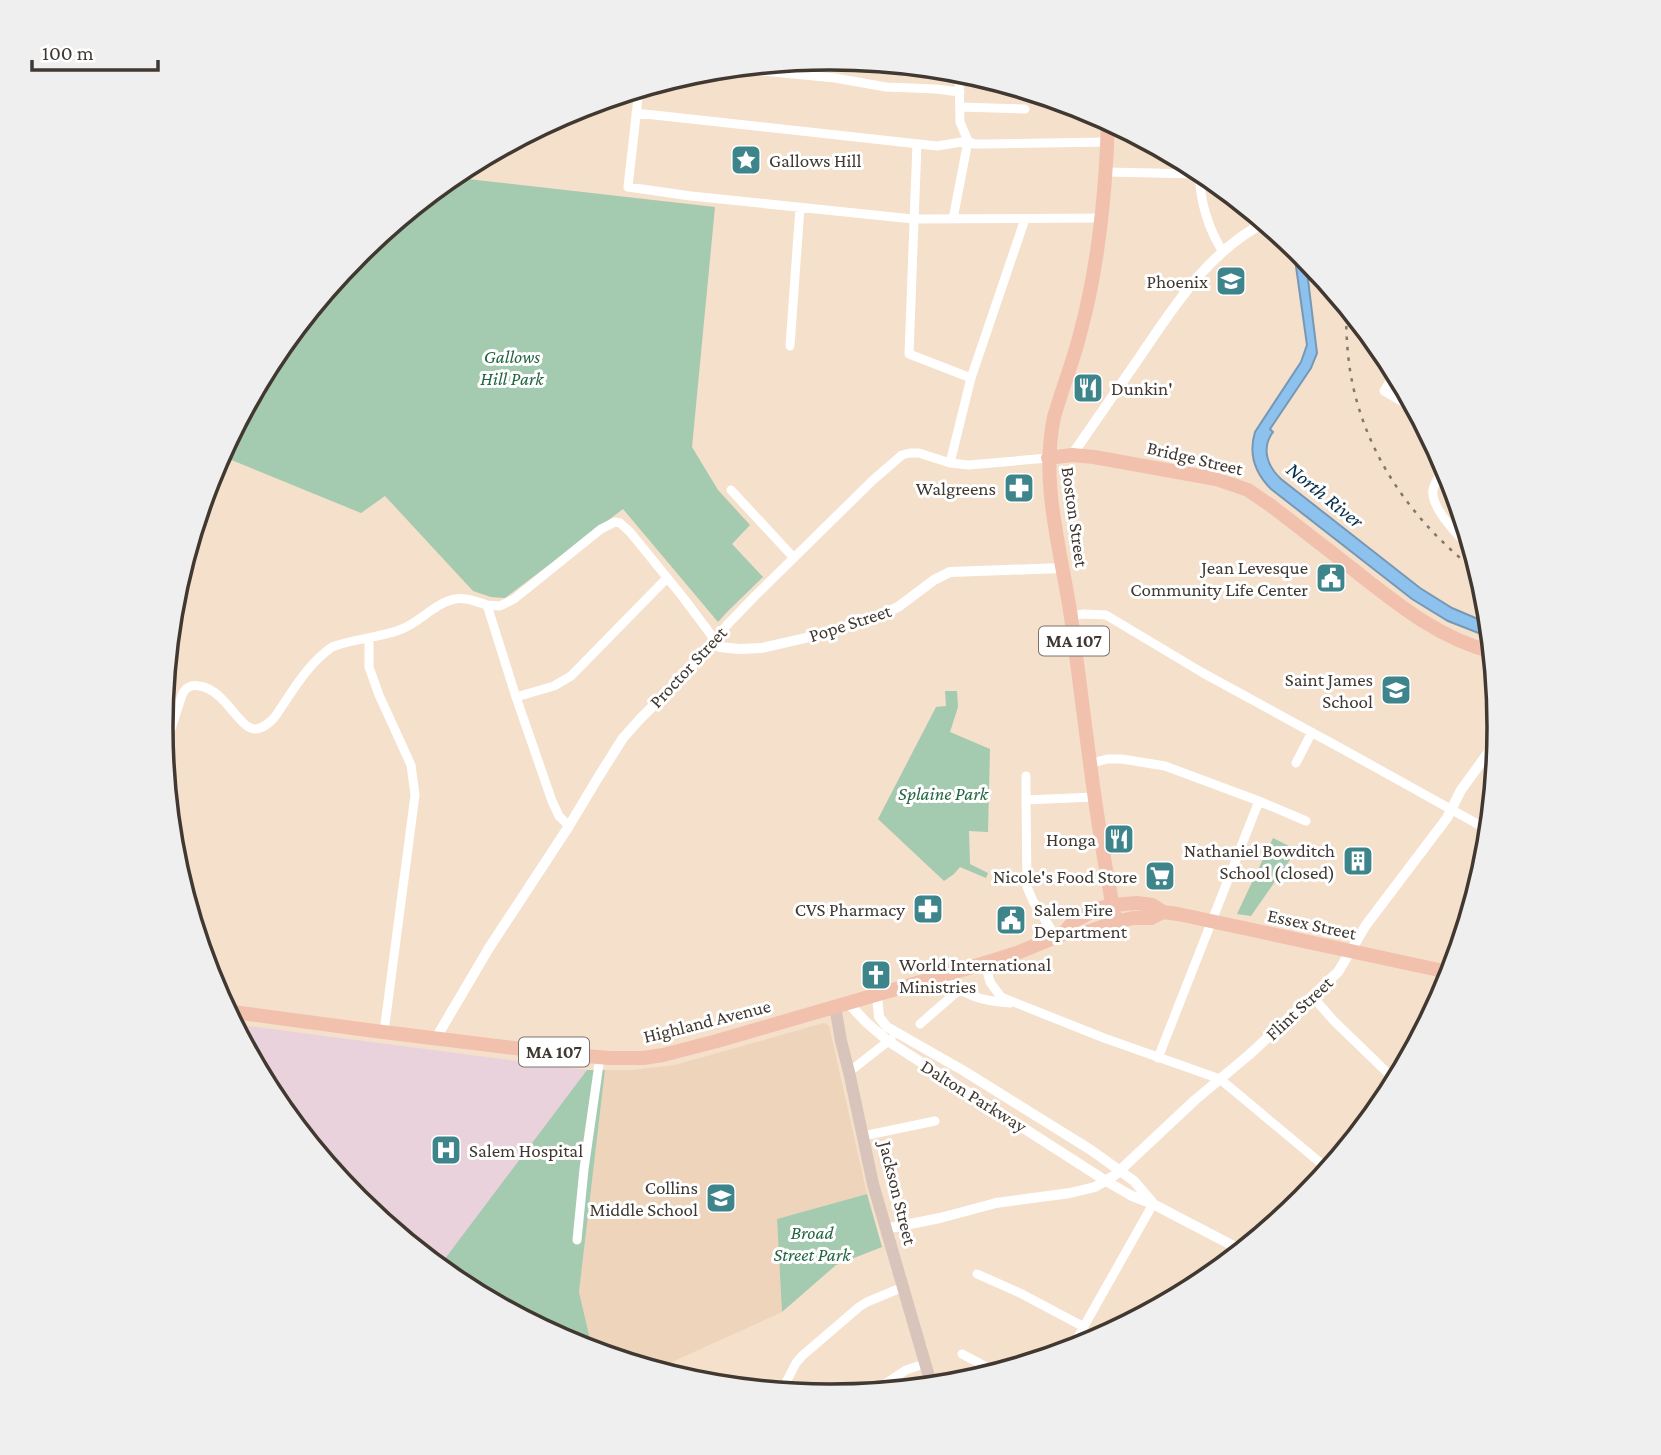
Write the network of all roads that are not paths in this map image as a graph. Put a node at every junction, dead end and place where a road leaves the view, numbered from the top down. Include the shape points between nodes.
1 (776, 72) edge
2 (960, 83) edge
3 (960, 92) junction
4 (638, 99) edge
5 (960, 107) junction
6 (1025, 109) dead end
7 (636, 113) junction
8 (1107, 132) edge
9 (968, 141) junction
10 (1107, 142) junction
11 (917, 144) junction
12 (1180, 171) edge
13 (1106, 172) junction
14 (1201, 184) edge
15 (800, 207) junction
16 (1102, 218) junction
17 (913, 219) junction
18 (953, 219) junction
19 (1025, 219) junction
20 (1256, 227) edge
21 (1223, 252) junction
22 (790, 346) dead end
23 (971, 378) junction
24 (1390, 382) edge
25 (1401, 401) edge
26 (1072, 455) junction
27 (1048, 458) junction
28 (950, 463) junction
29 (1439, 478) edge
30 (731, 490) dead end
31 (1459, 536) edge
32 (794, 558) junction
33 (1062, 568) junction
34 (667, 578) junction
35 (488, 605) junction
36 (1071, 616) junction
37 (369, 638) junction
38 (715, 640) junction
39 (1483, 649) edge
40 (516, 697) junction
41 (173, 723) edge
42 (1312, 732) junction
43 (1487, 754) edge
44 (1296, 763) dead end
45 (1089, 764) junction
46 (1026, 776) dead end
47 (1094, 797) junction
48 (1026, 800) junction
49 (1259, 800) junction
50 (1451, 810) junction
51 (1306, 821) dead end
52 (569, 826) junction
53 (1480, 826) edge
54 (1112, 905) junction
55 (1164, 912) junction
56 (1116, 922) junction
57 (1211, 922) junction
58 (1060, 935) junction
59 (1351, 951) junction
60 (985, 963) junction
61 (1441, 971) edge
62 (943, 976) junction
63 (959, 990) junction
64 (877, 995) junction
65 (1312, 996) junction
66 (842, 1004) junction
67 (1015, 1004) junction
68 (239, 1013) edge
69 (920, 1024) dead end
70 (384, 1032) junction
71 (893, 1037) junction
72 (436, 1038) junction
73 (600, 1057) junction
74 (1158, 1058) junction
75 (849, 1072) junction
76 (1389, 1074) edge
77 (1220, 1079) junction
78 (935, 1121) dead end
79 (863, 1136) junction
80 (1322, 1164) edge
81 (1121, 1171) junction
82 (1105, 1181) junction
83 (1153, 1203) junction
84 (885, 1229) junction
85 (577, 1240) dead end
86 (1234, 1246) edge
87 (977, 1274) dead end
88 (903, 1287) junction
89 (1084, 1328) junction
90 (1079, 1336) edge
91 (962, 1354) dead end
92 (924, 1364) junction
93 (985, 1366) edge
94 (929, 1377) edge
95 (887, 1382) edge
96 (785, 1384) edge

1 - 3 street
2 - 3 street
3 - 5 street
4 - 7 street
5 - 6 street
5 - 9 street
7 - 11 street
7 - 15 street via 628,187
8 - 10 main road, Boston Street
9 - 10 street
9 - 11 street
9 - 18 street
10 - 13 main road, Boston Street
11 - 17 street
12 - 13 street
13 - 16 main road, Boston Street
14 - 21 street via 1205,215
15 - 17 street
15 - 22 street
16 - 19 street
16 - 27 main road, Boston Street via 1084,320 1054,417
17 - 18 street
17 - 23 street via 909,354
18 - 19 street
19 - 23 street
20 - 21 street
21 - 26 street via 1176,304
23 - 28 street
24 - 25 street via 1384,391
26 - 27 main road, Bridge Street
26 - 39 main road, Bridge Street via 1216,479 1248,490 1426,624
27 - 28 street, Proctor Street
27 - 33 main road, Boston Street / MA 107
28 - 32 street, Proctor Street via 919,453 902,456
29 - 31 street via 1434,502
30 - 32 street
32 - 38 street, Proctor Street
33 - 36 main road, Boston Street / MA 107
33 - 38 street, Pope Street via 950,572 891,611 823,634 751,650 720,647
34 - 35 street via 630,532 616,522 514,599 500,606
34 - 38 street
34 - 40 street via 570,676 554,686
35 - 37 street via 453,599 407,627
35 - 40 street
36 - 42 street via 1106,615
36 - 45 main road, Boston Street / MA 107
37 - 41 street via 340,644 323,654 274,718 258,729 241,721 212,690 199,685 185,689
37 - 70 street via 372,679 406,751 415,785
38 - 52 street, Proctor Street via 623,738
40 - 52 street via 552,801
42 - 44 street
42 - 50 street
43 - 50 street, Flint Street
45 - 47 main road, Boston Street / MA 107
45 - 49 street via 1122,759 1165,766
46 - 48 street
47 - 48 street
47 - 54 main road, Boston Street / MA 107
48 - 58 street via 1027,887
49 - 51 street
49 - 57 street
50 - 53 street
50 - 59 street, Flint Street
52 - 72 street, Proctor Street
54 - 55 main road, Essex Street via 1138,903
54 - 56 main road, Boston Street / MA 107
54 - 58 main road, Essex Street / MA 107 via 1074,921
55 - 56 main road, Essex Street
55 - 57 main road, Essex Street
56 - 58 main road, Essex Street / MA 107 via 1081,934
57 - 59 main road, Essex Street
57 - 74 street
58 - 60 main road, Essex Street / MA 107
59 - 61 main road, Essex Street
59 - 65 street, Flint Street via 1338,972
60 - 62 main road, Essex Street / MA 107
60 - 67 street via 994,988
62 - 63 street
62 - 64 main road, Highland Avenue / MA 107
63 - 67 street via 986,1001
63 - 69 street
64 - 66 main road, Highland Avenue / MA 107
64 - 71 street, Dalton Parkway via 881,1021
65 - 76 street
65 - 77 street, Flint Street
66 - 71 street, Dalton Parkway
66 - 73 main road, Highland Avenue / MA 107 via 663,1055
66 - 75 main road, Jackson Street via 841,1041
67 - 74 street
68 - 70 main road, Highland Avenue / MA 107
70 - 72 main road, Highland Avenue / MA 107
71 - 75 street
71 - 81 street, Dalton Parkway via 964,1071
71 - 82 street, Dalton Parkway
72 - 73 main road, Highland Avenue / MA 107
73 - 85 street
74 - 77 street
75 - 79 main road, Jackson Street
77 - 80 street
77 - 81 street, Flint Street
78 - 79 street
79 - 84 main road, Jackson Street
81 - 82 street, Flint Street
81 - 83 street, Dalton Parkway
82 - 83 street, Dalton Parkway
82 - 84 street, Flint Street via 1070,1193 996,1203
83 - 86 street
83 - 89 street
84 - 88 main road, Jackson Street
87 - 89 street
88 - 92 main road, Jackson Street
88 - 96 street via 859,1307 812,1346
89 - 90 street
91 - 93 street
92 - 94 main road, Jackson Street
92 - 95 street

